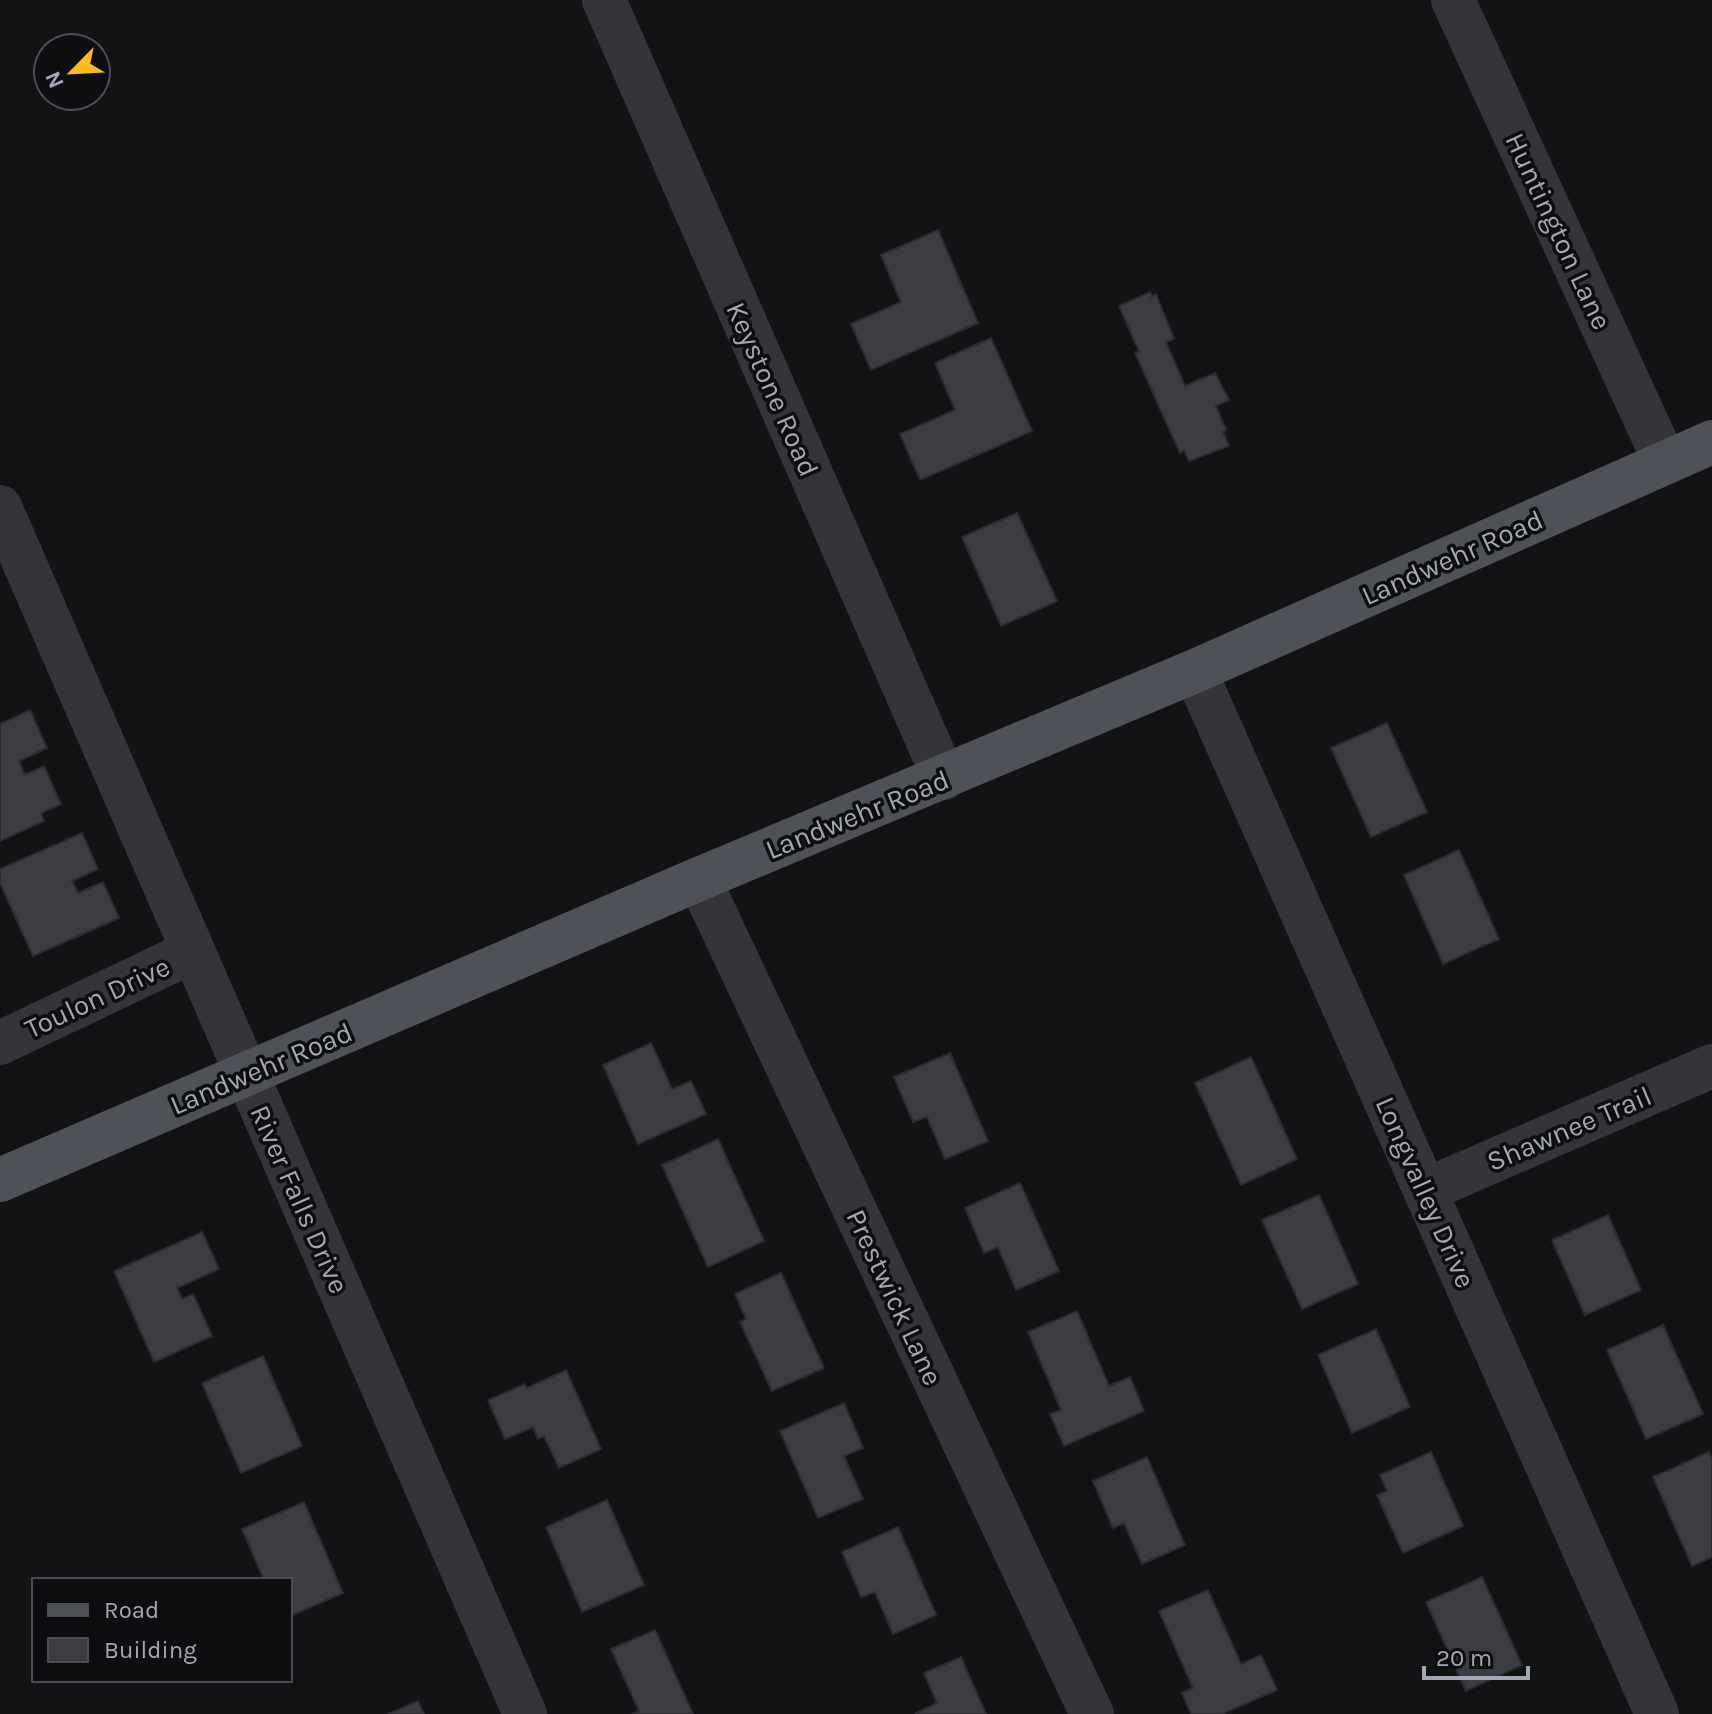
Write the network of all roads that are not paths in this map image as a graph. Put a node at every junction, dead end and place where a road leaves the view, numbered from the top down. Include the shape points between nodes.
1 (604, 0) edge
2 (1453, 0) edge
3 (1712, 442) edge
4 (1665, 462) junction
5 (0, 507) edge
6 (1195, 671) junction
7 (944, 778) junction
8 (699, 879) junction
9 (193, 951) junction
10 (0, 1043) edge
11 (1712, 1066) edge
12 (245, 1075) junction
13 (0, 1180) edge
14 (1426, 1190) junction
15 (525, 1714) edge
16 (1092, 1714) edge
17 (1657, 1714) edge

1 - 7 street, Keystone Road
2 - 4 street, Huntington Lane
3 - 4 main road, Landwehr Road
4 - 6 main road, Landwehr Road
5 - 9 street, River Falls Drive
6 - 7 main road, Landwehr Road
6 - 14 street, Longvalley Drive
7 - 8 main road, Landwehr Road
8 - 12 main road, Landwehr Road
8 - 16 street, Prestwick Lane
9 - 10 street, Toulon Drive
9 - 12 street, River Falls Drive
11 - 14 street, Shawnee Trail
12 - 13 main road, Landwehr Road
12 - 15 street, River Falls Drive
14 - 17 street, Longvalley Drive

